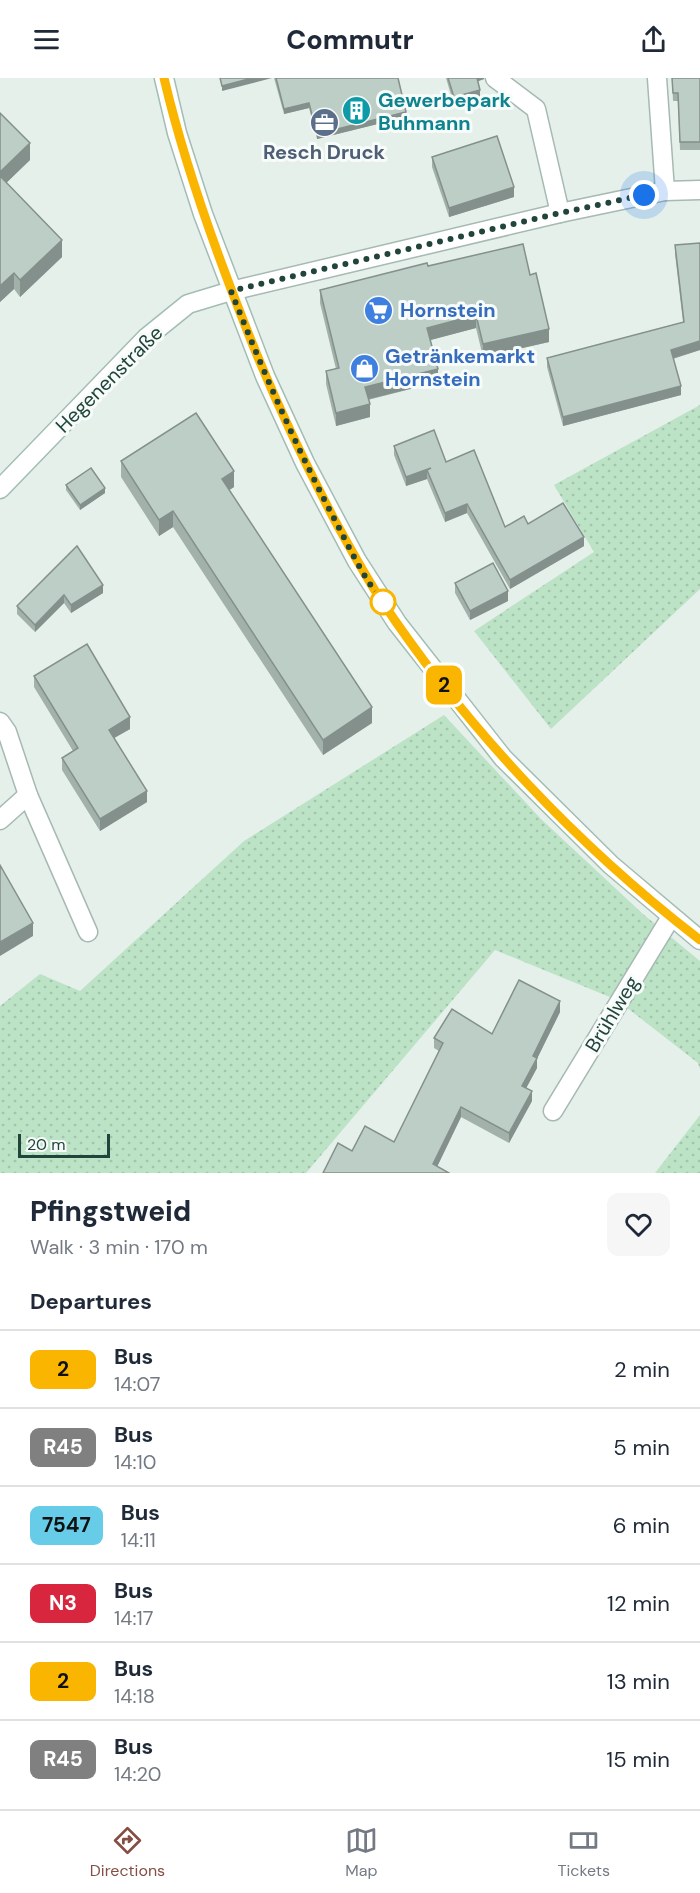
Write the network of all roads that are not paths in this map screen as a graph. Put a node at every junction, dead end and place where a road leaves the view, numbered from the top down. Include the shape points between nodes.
1 (164, 78) edge
2 (495, 78) edge
3 (657, 78) edge
4 (700, 190) edge
5 (665, 191) junction
6 (560, 213) junction
7 (231, 291) junction
8 (0, 489) edge
9 (0, 722) edge
10 (27, 795) junction
11 (0, 820) edge
12 (671, 917) junction
13 (88, 932) dead end
14 (700, 940) edge
15 (552, 1111) dead end

1 - 7 street via 180,143
2 - 6 street via 536,109
3 - 5 street
4 - 5 street, Hegenenstraße
5 - 6 street, Hegenenstraße
6 - 7 street, Hegenenstraße
7 - 8 street, Hegenenstraße via 188,304 146,338
7 - 12 street via 305,463 357,561 397,623 502,758 611,866
9 - 10 street via 7,732
10 - 11 street
10 - 13 street
12 - 14 street
12 - 15 street, Brühlweg

